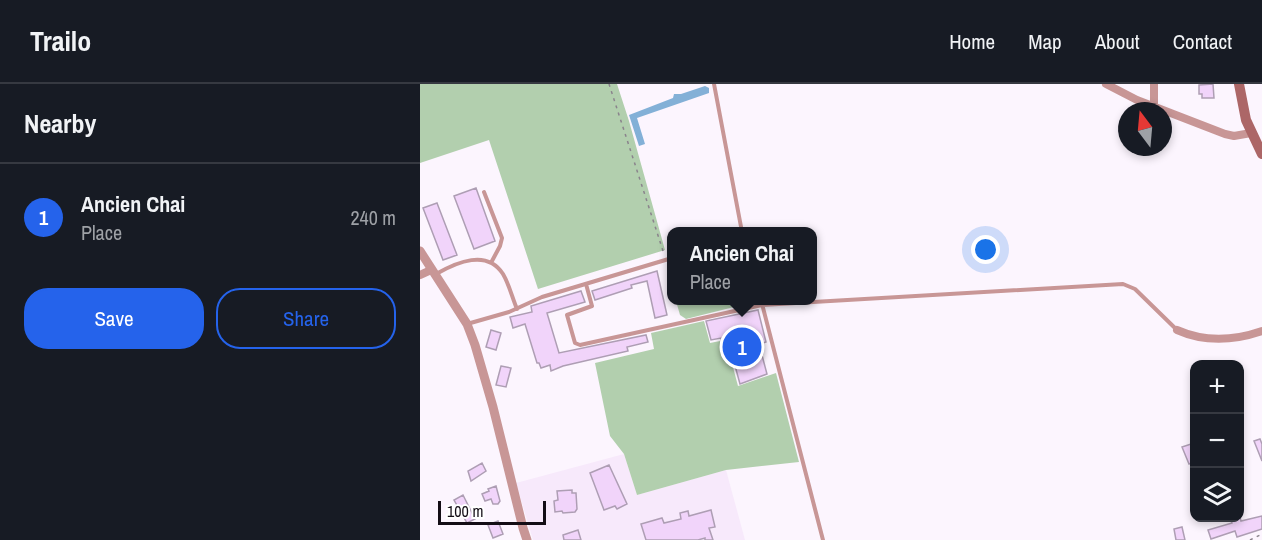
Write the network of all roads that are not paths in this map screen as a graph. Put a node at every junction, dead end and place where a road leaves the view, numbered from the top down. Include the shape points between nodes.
1 (714, 84) edge
2 (1106, 84) edge
3 (1154, 84) edge
4 (1239, 84) edge
5 (1143, 102) edge
6 (1154, 102) edge
7 (1172, 113) edge
8 (1251, 133) junction
9 (1262, 154) edge
10 (484, 192) dead end
11 (741, 227) edge
12 (420, 251) edge
13 (667, 260) edge
14 (492, 261) junction
15 (433, 272) junction
16 (420, 275) edge
17 (586, 284) junction
18 (817, 300) edge
19 (752, 305) edge
20 (762, 305) edge
21 (517, 309) junction
22 (467, 324) junction
23 (1177, 330) joint
24 (1262, 331) edge
25 (527, 540) edge
26 (823, 540) edge

1 - 11 lane
2 - 5 street
3 - 6 street
4 - 8 main road
7 - 8 street via 1225,134
8 - 9 main road
10 - 14 lane via 502,238
12 - 15 street
13 - 17 lane
14 - 15 lane via 458,263
14 - 21 lane via 503,274
15 - 16 street
15 - 22 street
17 - 19 lane via 592,306 567,315 574,342 580,345
17 - 21 lane
18 - 23 lane via 1123,284 1135,289
20 - 26 lane
21 - 22 lane
22 - 25 street
23 - 24 street via 1220,340

